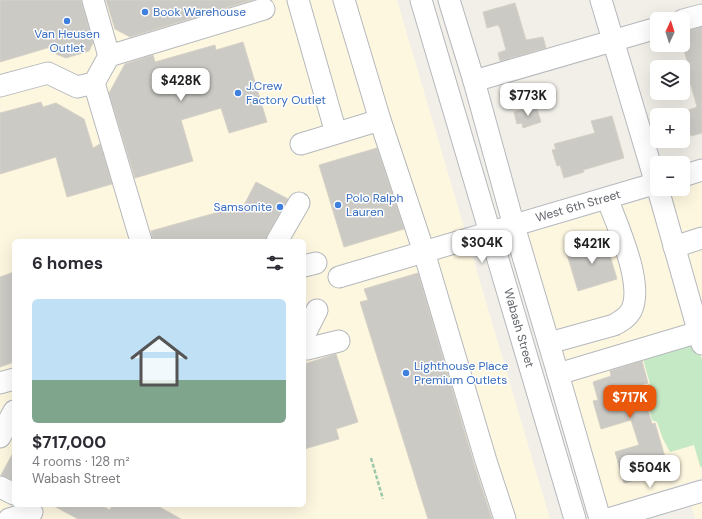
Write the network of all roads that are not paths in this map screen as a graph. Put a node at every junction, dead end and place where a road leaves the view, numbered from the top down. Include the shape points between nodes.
1 (93, 0) edge
2 (298, 0) edge
3 (344, 0) edge
4 (421, 0) edge
5 (449, 0) edge
6 (601, 0) edge
7 (264, 9) dead end
8 (702, 15) edge
9 (690, 18) edge
10 (650, 30) edge
11 (613, 40) junction
12 (109, 56) junction
13 (474, 81) junction
14 (94, 83) junction
15 (0, 86) edge
16 (380, 120) junction
17 (336, 133) junction
18 (301, 144) dead end
19 (650, 163) edge
20 (702, 170) edge
21 (690, 174) edge
22 (650, 188) edge
23 (660, 196) edge
24 (607, 198) junction
25 (298, 203) dead end
26 (514, 226) junction
27 (490, 232) junction
28 (702, 238) edge
29 (140, 239) edge
30 (278, 239) edge
31 (674, 247) junction
32 (424, 252) junction
33 (339, 277) dead end
34 (317, 310) edge
35 (306, 332) edge
36 (701, 336) edge
37 (339, 341) dead end
38 (548, 342) junction
39 (306, 349) edge
40 (558, 374) junction
41 (12, 380) edge
42 (0, 383) edge
43 (0, 401) edge
44 (12, 409) edge
45 (12, 414) edge
46 (0, 437) edge
47 (0, 487) edge
48 (702, 491) edge
49 (12, 493) edge
50 (35, 512) edge
51 (9, 519) edge
52 (505, 519) edge
53 (575, 519) edge
54 (600, 519) edge
55 (608, 519) edge

1 - 12 street
2 - 17 street
3 - 16 street
4 - 27 street, Wabash Street
5 - 13 street, Wabash Street
6 - 11 street
7 - 12 street
8 - 9 street
10 - 11 street
11 - 13 street
11 - 19 street
12 - 14 street
13 - 26 street, Wabash Street
14 - 15 street via 77,87 48,73
14 - 29 street
16 - 17 street
16 - 32 street
17 - 18 street
20 - 21 street
22 - 24 street, West 6th Street
23 - 31 street
24 - 26 street, West 6th Street
24 - 38 street via 630,262 634,304 624,320 614,325
25 - 30 street
26 - 27 street, West 6th Street
26 - 38 street, Wabash Street
27 - 32 street, West 6th Street
27 - 53 street, Wabash Street
28 - 31 street
31 - 36 street
32 - 33 street, West 6th Street
32 - 52 street
34 - 35 street
36 - 40 street
37 - 39 street
38 - 40 street, Wabash Street
40 - 54 street, Wabash Street
41 - 42 street
43 - 44 street
45 - 46 street
47 - 49 street
48 - 55 street
50 - 51 street

